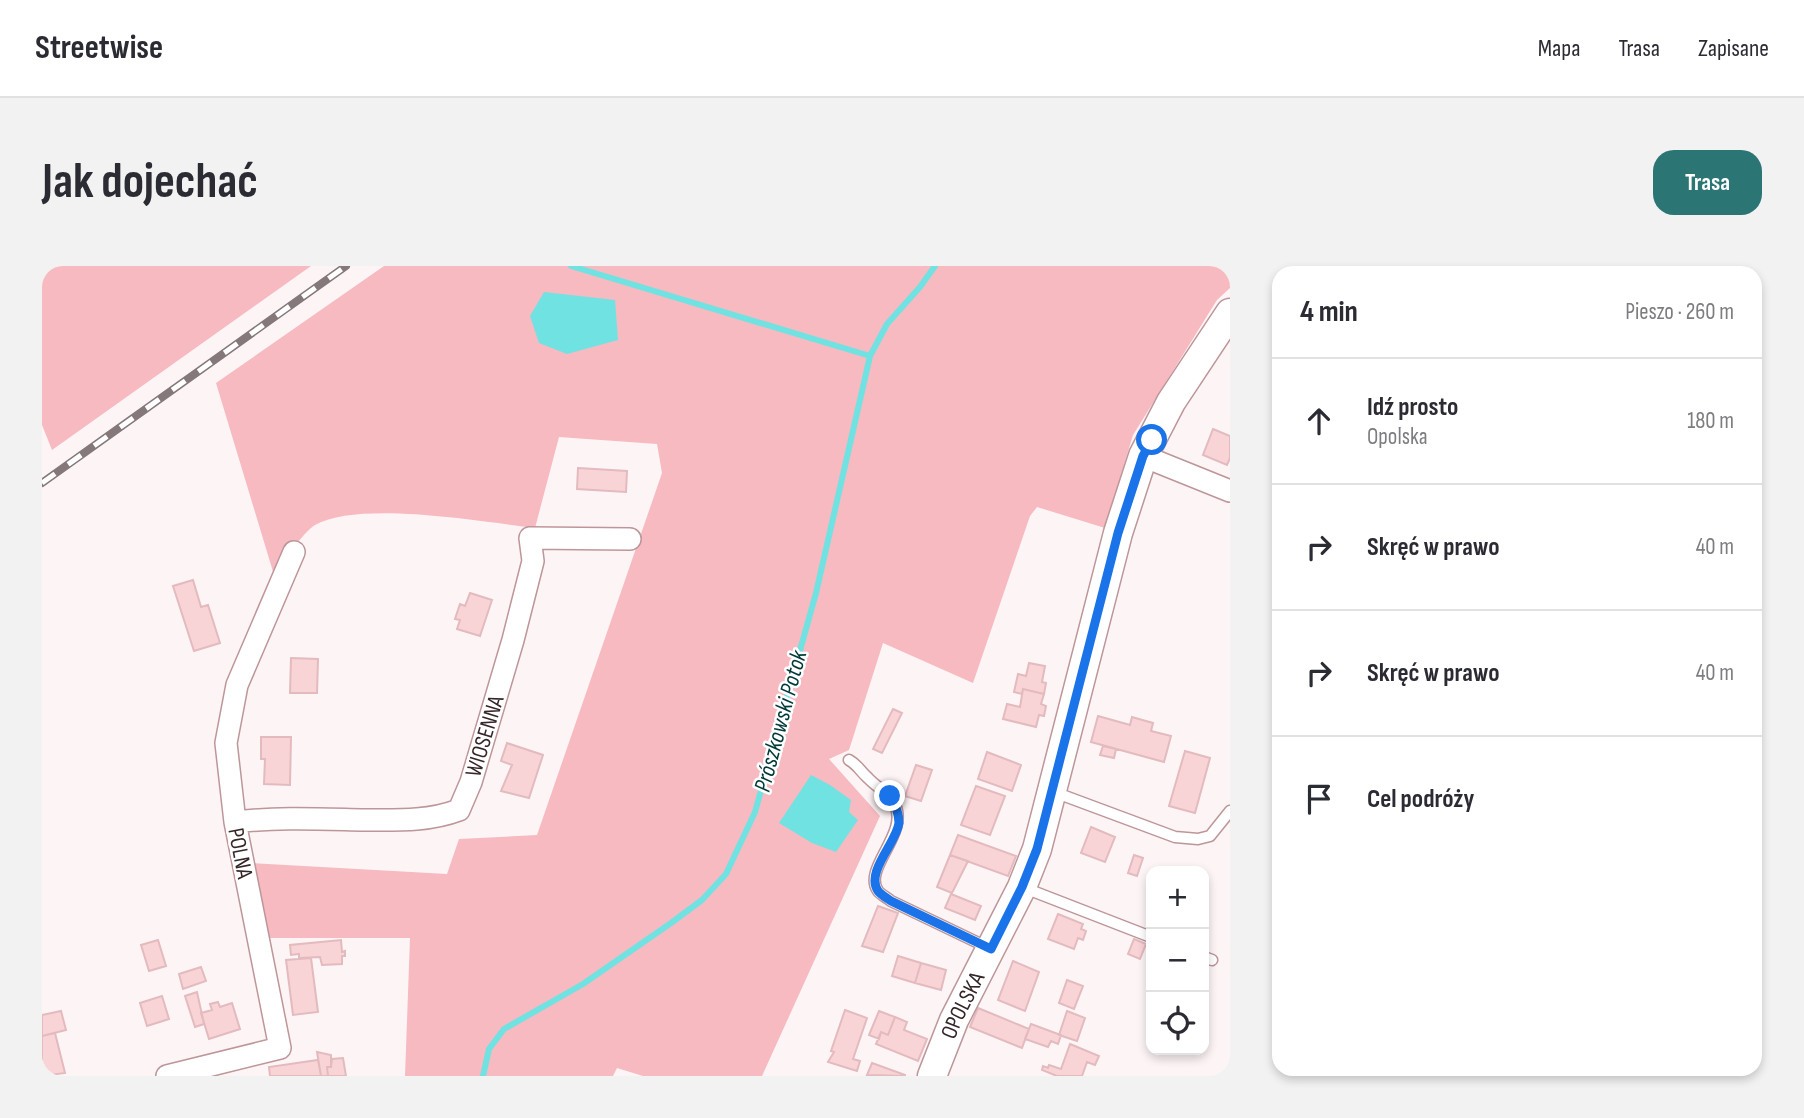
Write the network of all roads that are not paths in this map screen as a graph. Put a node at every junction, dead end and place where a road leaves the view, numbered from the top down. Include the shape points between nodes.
1 (1230, 313) edge
2 (1143, 456) junction
3 (1230, 491) edge
4 (630, 539) dead end
5 (294, 552) dead end
6 (849, 760) dead end
7 (1052, 791) junction
8 (1230, 811) edge
9 (235, 822) junction
10 (1022, 887) junction
11 (1146, 935) edge
12 (991, 949) junction
13 (167, 1076) edge
14 (932, 1076) edge

1 - 2 street, OPOLSKA via 1171,402
2 - 3 street
2 - 7 street, OPOLSKA via 1118,533
4 - 9 street, WIOSENNA via 530,538 533,561 516,627 459,810 437,818 403,820 267,818
5 - 9 street, POLNA via 237,685 229,719 226,743
6 - 12 lane via 890,796 897,808 899,824 876,871 878,892
7 - 8 lane via 1188,839 1210,836
7 - 10 street, OPOLSKA
9 - 13 street, POLNA via 280,1048
10 - 11 lane
10 - 12 street, OPOLSKA
12 - 14 street, OPOLSKA via 954,1020

